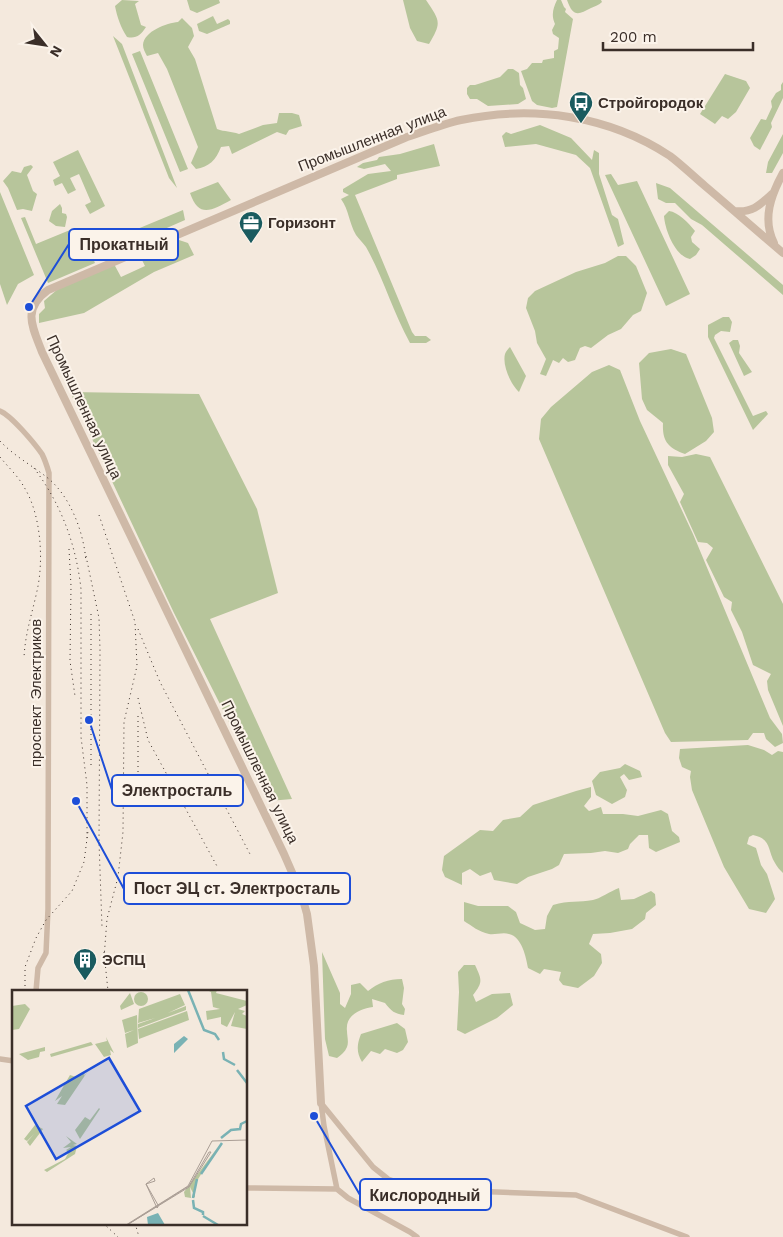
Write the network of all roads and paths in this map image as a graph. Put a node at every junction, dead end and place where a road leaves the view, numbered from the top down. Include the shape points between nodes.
1 (783, 173) edge
2 (772, 194) junction
3 (734, 210) junction
4 (776, 247) junction
5 (783, 253) edge
6 (0, 411) edge
7 (36, 990) edge
8 (321, 1103) junction
9 (248, 1188) edge
10 (337, 1189) junction
11 (417, 1237) edge
12 (687, 1237) edge

1 - 2 street
2 - 3 street via 758,208 746,212
2 - 4 street, Промышленная улица via 767,220
3 - 4 street, Промышленная улица
3 - 8 street, Промышленная улица via 671,157 649,143 601,124 565,116 515,112 462,120 407,137 48,290 36,299 31,311 32,327 42,352 301,893 314,966
4 - 5 street, Промышленная улица
6 - 7 street, проспект Электриков via 40,452 49,473 48,909 46,953 38,968
8 - 10 street, Промышленная улица
8 - 12 street via 373,1167 396,1183 416,1190 576,1195
9 - 10 street
10 - 11 street

